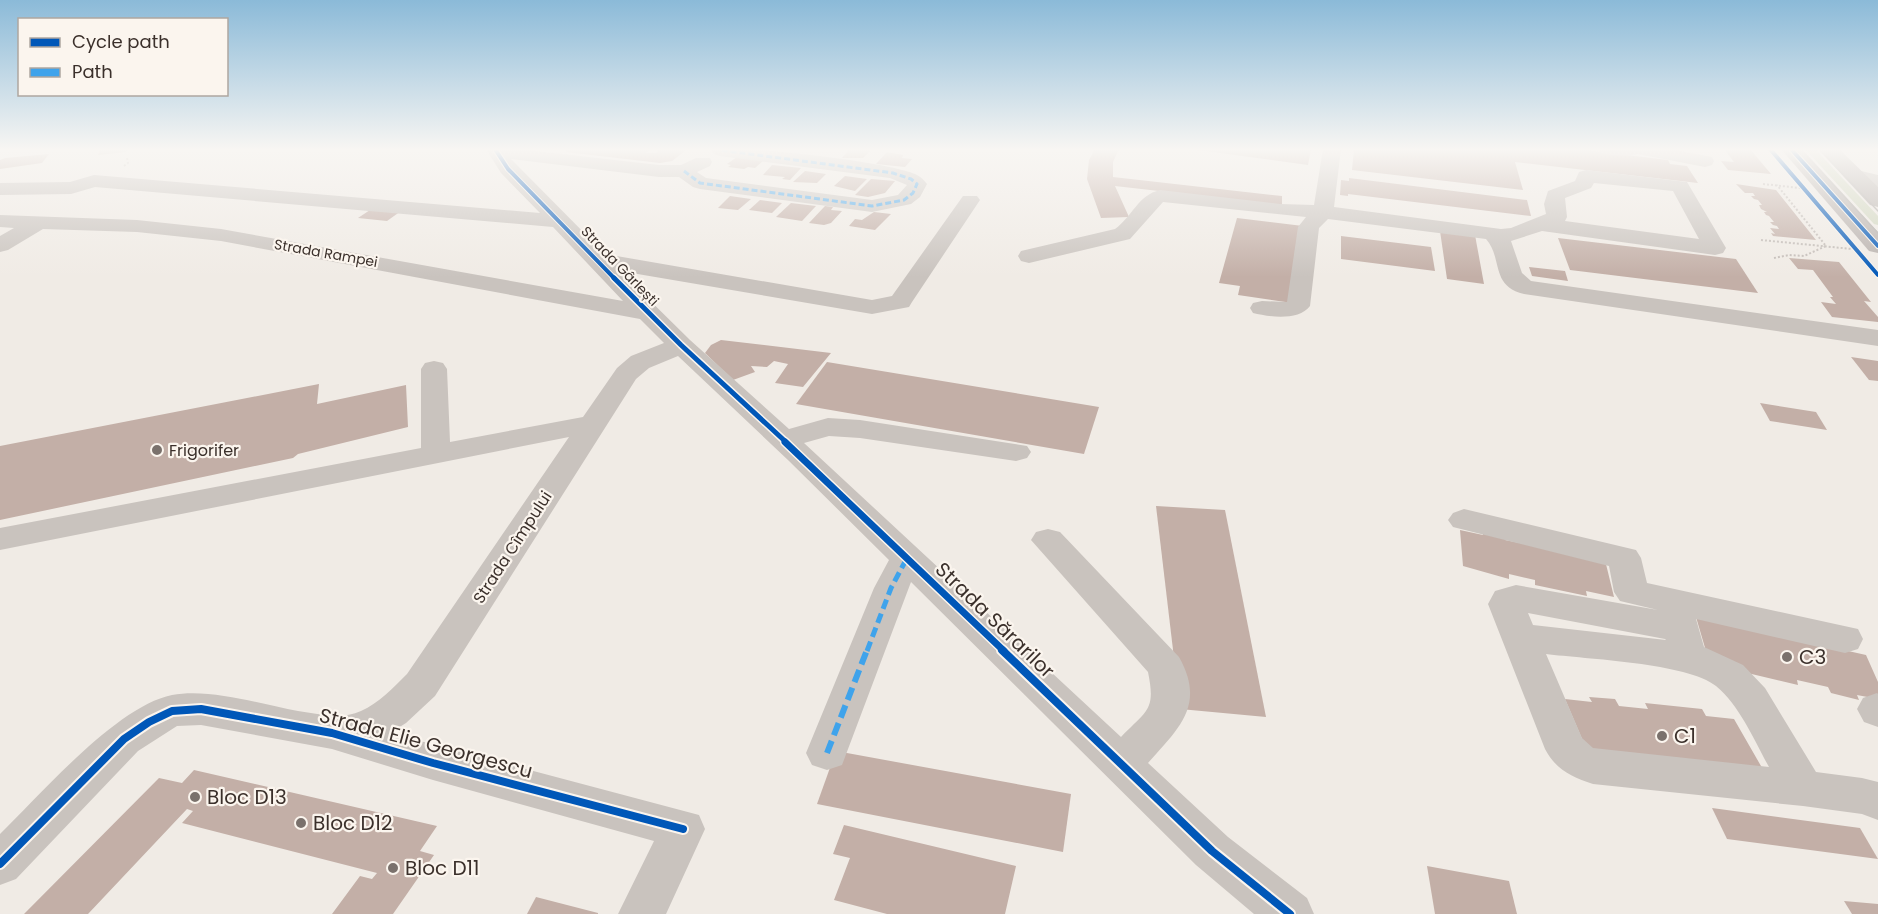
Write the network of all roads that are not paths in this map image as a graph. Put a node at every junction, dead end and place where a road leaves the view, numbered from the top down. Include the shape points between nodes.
1 (220, 192) edge
2 (530, 192) edge
3 (761, 192) edge
4 (914, 192) edge
5 (1326, 192) edge
6 (1564, 192) edge
7 (1683, 192) edge
8 (1828, 192) edge
9 (970, 200) dead end
10 (1323, 212) junction
11 (558, 220) junction
12 (0, 221) edge
13 (40, 222) junction
14 (1539, 224) junction
15 (1497, 236) junction
16 (1869, 240) edge
17 (0, 245) edge
18 (1029, 256) dead end
19 (598, 260) junction
20 (1262, 308) dead end
21 (648, 313) junction
22 (1878, 338) edge
23 (681, 345) junction
24 (434, 369) dead end
25 (593, 424) junction
26 (783, 440) junction
27 (436, 452) junction
28 (1017, 452) dead end
29 (1464, 520) dead end
30 (0, 538) edge
31 (1048, 540) dead end
32 (907, 558) junction
33 (1681, 629) junction
34 (1845, 639) dead end
35 (333, 733) junction
36 (827, 753) dead end
37 (1121, 764) junction
38 (1803, 788) junction
39 (1878, 801) edge
40 (0, 864) edge
41 (642, 914) edge
42 (1290, 914) edge

1 - 11 street
2 - 11 street, Strada Gârlești
3 - 4 street via 872,206 904,200
5 - 10 street
6 - 14 street via 1555,195 1557,217
7 - 14 street via 1715,248
8 - 16 main road
9 - 19 street, Strada Gârlești via 900,302 872,307
10 - 15 street via 1487,231
10 - 18 street via 1160,196 1152,199 1133,228 1122,234
10 - 20 street via 1310,227 1299,306
11 - 19 street, Strada Gârlești
12 - 13 street, Strada Rampei
13 - 17 street
13 - 21 street, Strada Rampei via 221,235
14 - 15 street via 1515,234
15 - 22 street via 1509,276 1524,287
19 - 21 street, Strada Gârlești
21 - 23 street, Strada Gârlești
23 - 25 street, Strada Cîmpului via 640,362 626,374
23 - 26 street, Strada Sărarilor
24 - 27 street
25 - 27 street
25 - 35 street, Strada Cîmpului via 421,685 379,723
26 - 28 street via 828,427
26 - 32 street, Strada Sărarilor
27 - 30 street
29 - 33 street via 1624,558 1632,592
31 - 37 street via 1166,667 1172,696 1167,715
32 - 36 street via 891,588
32 - 37 street, Strada Sărarilor
33 - 34 street
33 - 38 street via 1751,699
33 - 38 street via 1520,638 1566,749 1593,767
35 - 40 street, Strada Elie Georgescu via 201,709 172,711 124,740
35 - 41 street, Strada Elie Georgescu via 683,829
37 - 42 street, Strada Sărarilor via 1212,851
38 - 39 street

